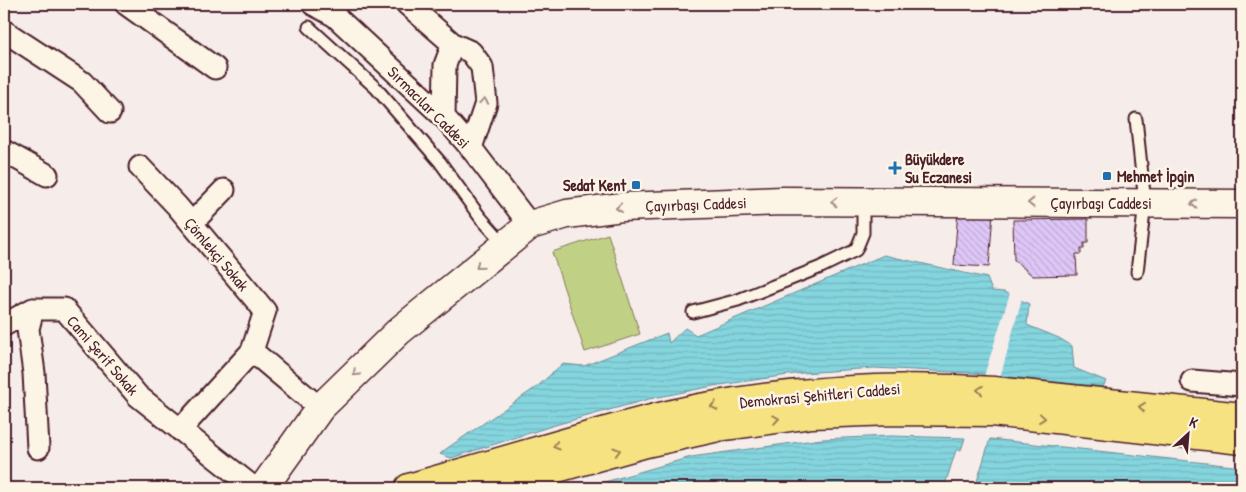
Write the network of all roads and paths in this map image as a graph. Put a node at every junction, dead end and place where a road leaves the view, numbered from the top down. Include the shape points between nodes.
1 (126, 4) edge
2 (313, 4) edge
3 (407, 4) edge
4 (309, 26) dead end
5 (4, 31) edge
6 (453, 44) junction
7 (215, 68) dead end
8 (110, 112) dead end
9 (444, 117) junction
10 (1136, 118) dead end
11 (472, 148) junction
12 (4, 151) edge
13 (140, 167) dead end
14 (48, 175) dead end
15 (224, 190) dead end
16 (863, 202) junction
17 (1145, 203) junction
18 (1242, 204) edge
19 (192, 223) junction
20 (530, 225) junction
21 (505, 245) junction
22 (1137, 272) dead end
23 (33, 309) junction
24 (693, 312) dead end
25 (4, 325) edge
26 (252, 351) junction
27 (1192, 381) dead end
28 (1242, 385) edge
29 (320, 408) junction
30 (1242, 417) edge
31 (180, 430) junction
32 (1242, 440) edge
33 (38, 448) dead end
34 (254, 488) edge
35 (263, 488) edge
36 (409, 488) edge
37 (486, 488) edge

1 - 7 street
2 - 9 street, Sırmacılar Caddesi via 335,16
3 - 6 street
4 - 21 lane via 376,88
5 - 8 street via 82,82
6 - 9 street via 445,65
11 -> 6 street via 486,103 482,67 471,52
9 - 11 street, Sırmacılar Caddesi
10 - 17 lane
11 - 20 street, Sırmacılar Caddesi
12 - 14 street
13 - 19 street, Çömlekçi Sokak
15 - 19 street
17 -> 16 main road, Çayırbaşı Caddesi
16 -> 20 main road, Çayırbaşı Caddesi via 782,201 622,207 567,214
16 - 24 lane via 863,234 856,250 738,300
18 -> 17 main road, Çayırbaşı Caddesi
17 - 22 lane
19 - 26 street, Çömlekçi Sokak via 265,311
20 - 21 main road, Çayırbaşı Caddesi
21 -> 29 main road, Çayırbaşı Caddesi via 399,331
23 - 25 street
23 - 31 street, Cami Şerif Sokak via 64,309 138,396
23 - 33 street via 28,329
26 - 29 street
26 - 31 street, Çömlekçi Sokak
27 - 28 street
29 - 35 main road, Çayırbaşı Caddesi
30 -> 36 main road, Demokrasi Şehitleri Caddesi via 964,389 891,388 794,394 699,408 635,423
31 - 34 street, Cami Şerif Sokak
37 -> 32 main road, Demokrasi Şehitleri Caddesi via 664,439 718,427 812,414 992,412

